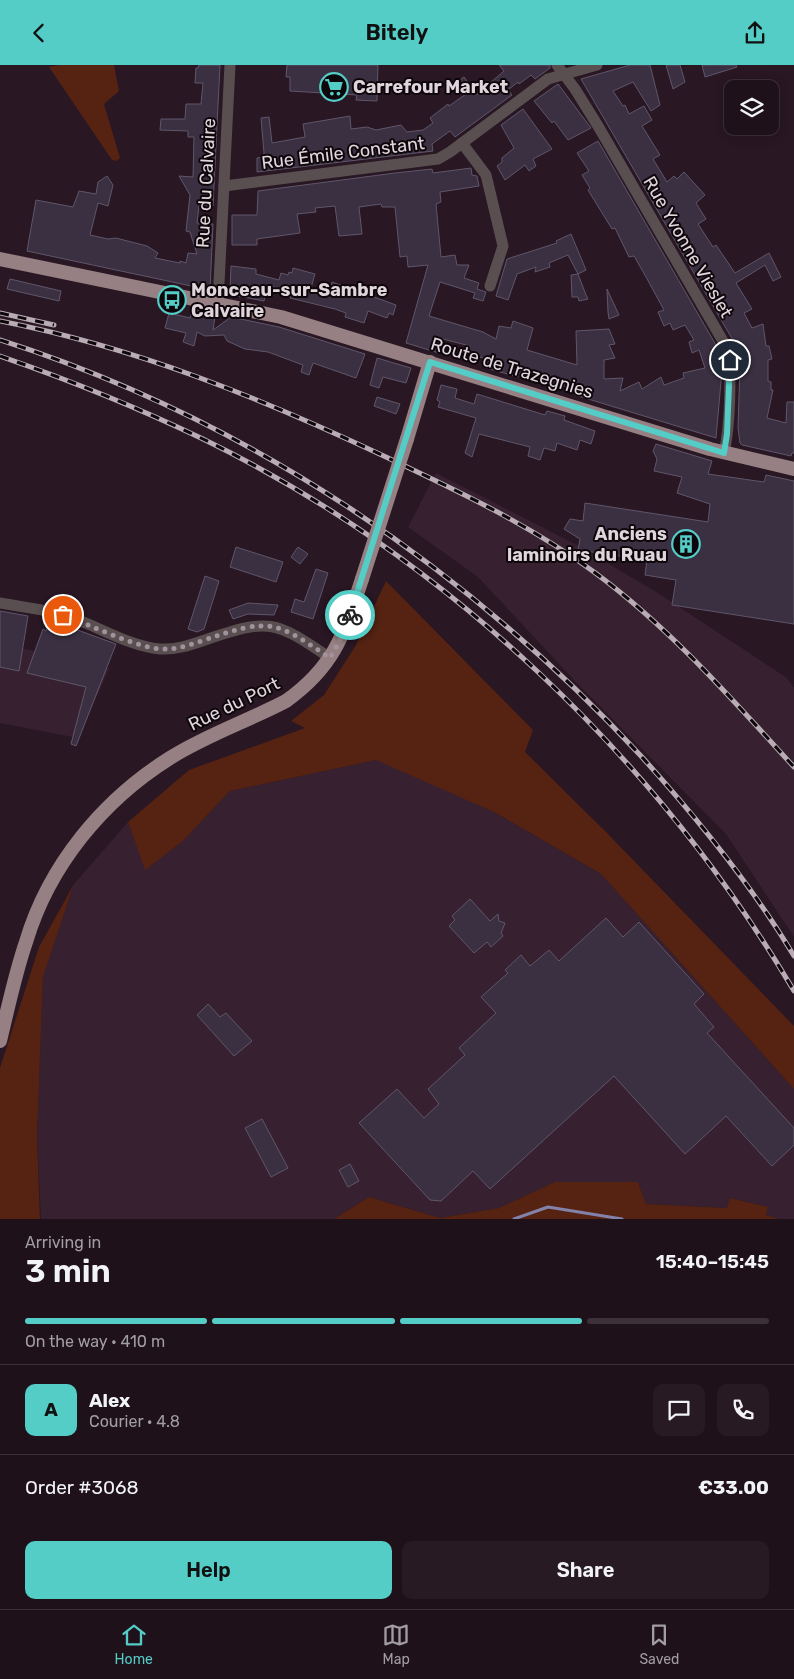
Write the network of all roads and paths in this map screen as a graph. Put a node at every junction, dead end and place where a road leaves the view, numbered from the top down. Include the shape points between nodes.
1 (230, 65) edge
2 (597, 65) edge
3 (560, 69) edge
4 (462, 143) junction
5 (224, 187) junction
6 (0, 259) edge
7 (490, 286) dead end
8 (218, 303) junction
9 (430, 362) junction
10 (724, 453) junction
11 (794, 469) edge
12 (0, 603) edge
13 (330, 658) junction
14 (0, 1041) edge

1 - 5 street, Rue du Calvaire
2 - 3 street, Rue Émile Constant
3 - 4 street, Rue Émile Constant
3 - 10 street, Rue Yvonne Vieslet via 598,127 727,348 730,360
4 - 5 street, Rue Émile Constant via 438,159
4 - 7 street via 486,175 504,246
5 - 8 street, Rue du Calvaire
6 - 8 main road, Route de Trazegnies
8 - 9 main road, Route de Trazegnies via 307,324
9 - 10 main road, Route de Trazegnies
9 - 13 main road, Rue du Port, bridge via 345,631
10 - 11 main road, Route de Trazegnies
12 - 13 street via 63,615 160,649 180,648 261,624 279,627 300,637
13 - 14 main road, Rue du Port via 312,680 286,701 196,743 142,777 88,828 65,860 39,909 26,941

